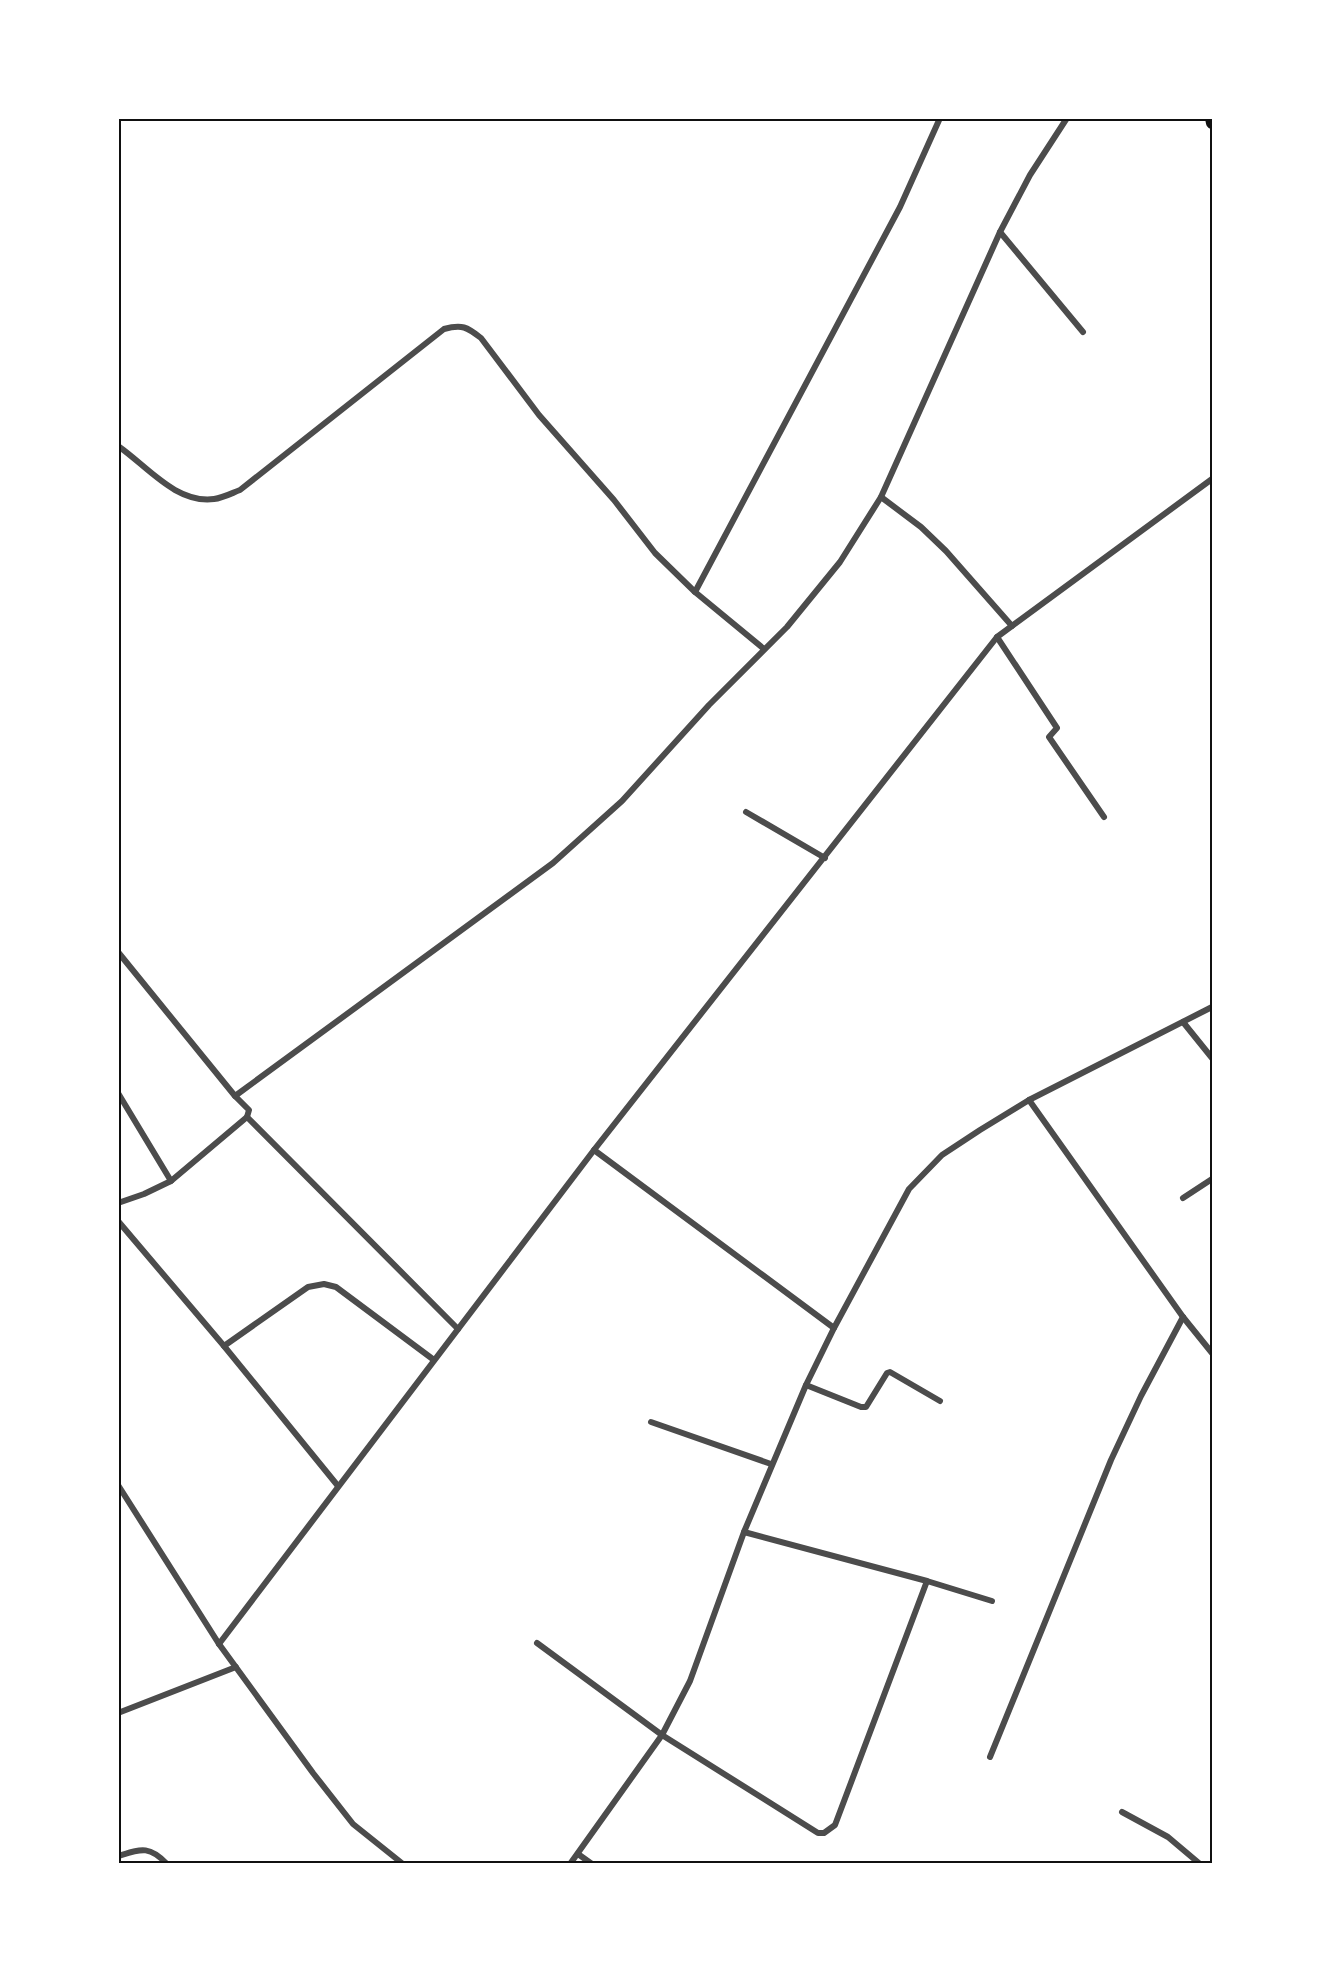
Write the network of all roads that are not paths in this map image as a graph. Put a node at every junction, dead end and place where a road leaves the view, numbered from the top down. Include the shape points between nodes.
1 (940, 118) edge
2 (1067, 118) edge
3 (1211, 118) edge
4 (1212, 123) edge
5 (1000, 232) junction
6 (1083, 332) dead end
7 (118, 446) edge
8 (1212, 479) edge
9 (881, 497) junction
10 (695, 592) junction
11 (1012, 626) junction
12 (997, 637) junction
13 (764, 649) junction
14 (746, 812) dead end
15 (1104, 817) dead end
16 (825, 858) junction
17 (118, 952) edge
18 (1212, 1007) edge
19 (1183, 1022) junction
20 (1212, 1058) edge
21 (118, 1093) edge
22 (235, 1096) junction
23 (1029, 1100) junction
24 (247, 1118) junction
25 (594, 1150) junction
26 (1212, 1179) edge
27 (171, 1181) junction
28 (1183, 1198) dead end
29 (118, 1203) edge
30 (118, 1221) edge
31 (1183, 1317) junction
32 (834, 1328) junction
33 (458, 1329) junction
34 (224, 1346) junction
35 (1212, 1353) edge
36 (434, 1360) junction
37 (806, 1385) junction
38 (940, 1401) dead end
39 (651, 1422) dead end
40 (771, 1464) junction
41 (118, 1485) edge
42 (338, 1486) junction
43 (744, 1532) junction
44 (927, 1581) junction
45 (992, 1601) dead end
46 (537, 1643) dead end
47 (219, 1644) junction
48 (236, 1666) junction
49 (118, 1713) edge
50 (662, 1735) junction
51 (990, 1757) dead end
52 (1122, 1812) dead end
53 (578, 1854) junction
54 (118, 1856) edge
55 (167, 1863) edge
56 (403, 1863) edge
57 (570, 1863) edge
58 (592, 1863) edge
59 (1200, 1863) edge

1 - 10 street via 900,207
2 - 5 street via 1030,175
3 - 4 main road
5 - 6 street
5 - 9 street
7 - 10 street via 173,489 196,500 216,499 240,490 444,329 458,325 481,338 539,415 655,553
8 - 11 street
9 - 11 street via 946,551
9 - 13 street via 827,579
10 - 13 street
11 - 12 street
12 - 15 street via 1057,728 1049,737
12 - 16 street
13 - 22 street via 622,801 553,863
14 - 16 street
16 - 25 street
17 - 22 street
18 - 19 street
19 - 20 street
19 - 23 street
21 - 27 street
22 - 24 street via 249,1110
23 - 31 street
23 - 32 street via 942,1155 909,1189
24 - 27 street
24 - 33 street
25 - 32 street
25 - 33 street
26 - 28 street
27 - 29 street
30 - 34 street
31 - 35 street
31 - 51 street via 1111,1460
32 - 37 street
33 - 36 street
34 - 36 street via 308,1287 324,1284 336,1287
34 - 42 street
36 - 42 street
37 - 38 street via 866,1407 890,1372
37 - 40 street
39 - 40 street
40 - 43 street
41 - 47 street
42 - 47 street
43 - 44 street
43 - 50 street via 690,1681
44 - 45 street
44 - 50 street via 835,1826 824,1833 818,1833
46 - 50 street
47 - 48 street
48 - 49 street
48 - 56 street via 353,1824
50 - 53 street
52 - 59 street via 1168,1837
53 - 57 street
53 - 58 street
54 - 55 street via 148,1850

